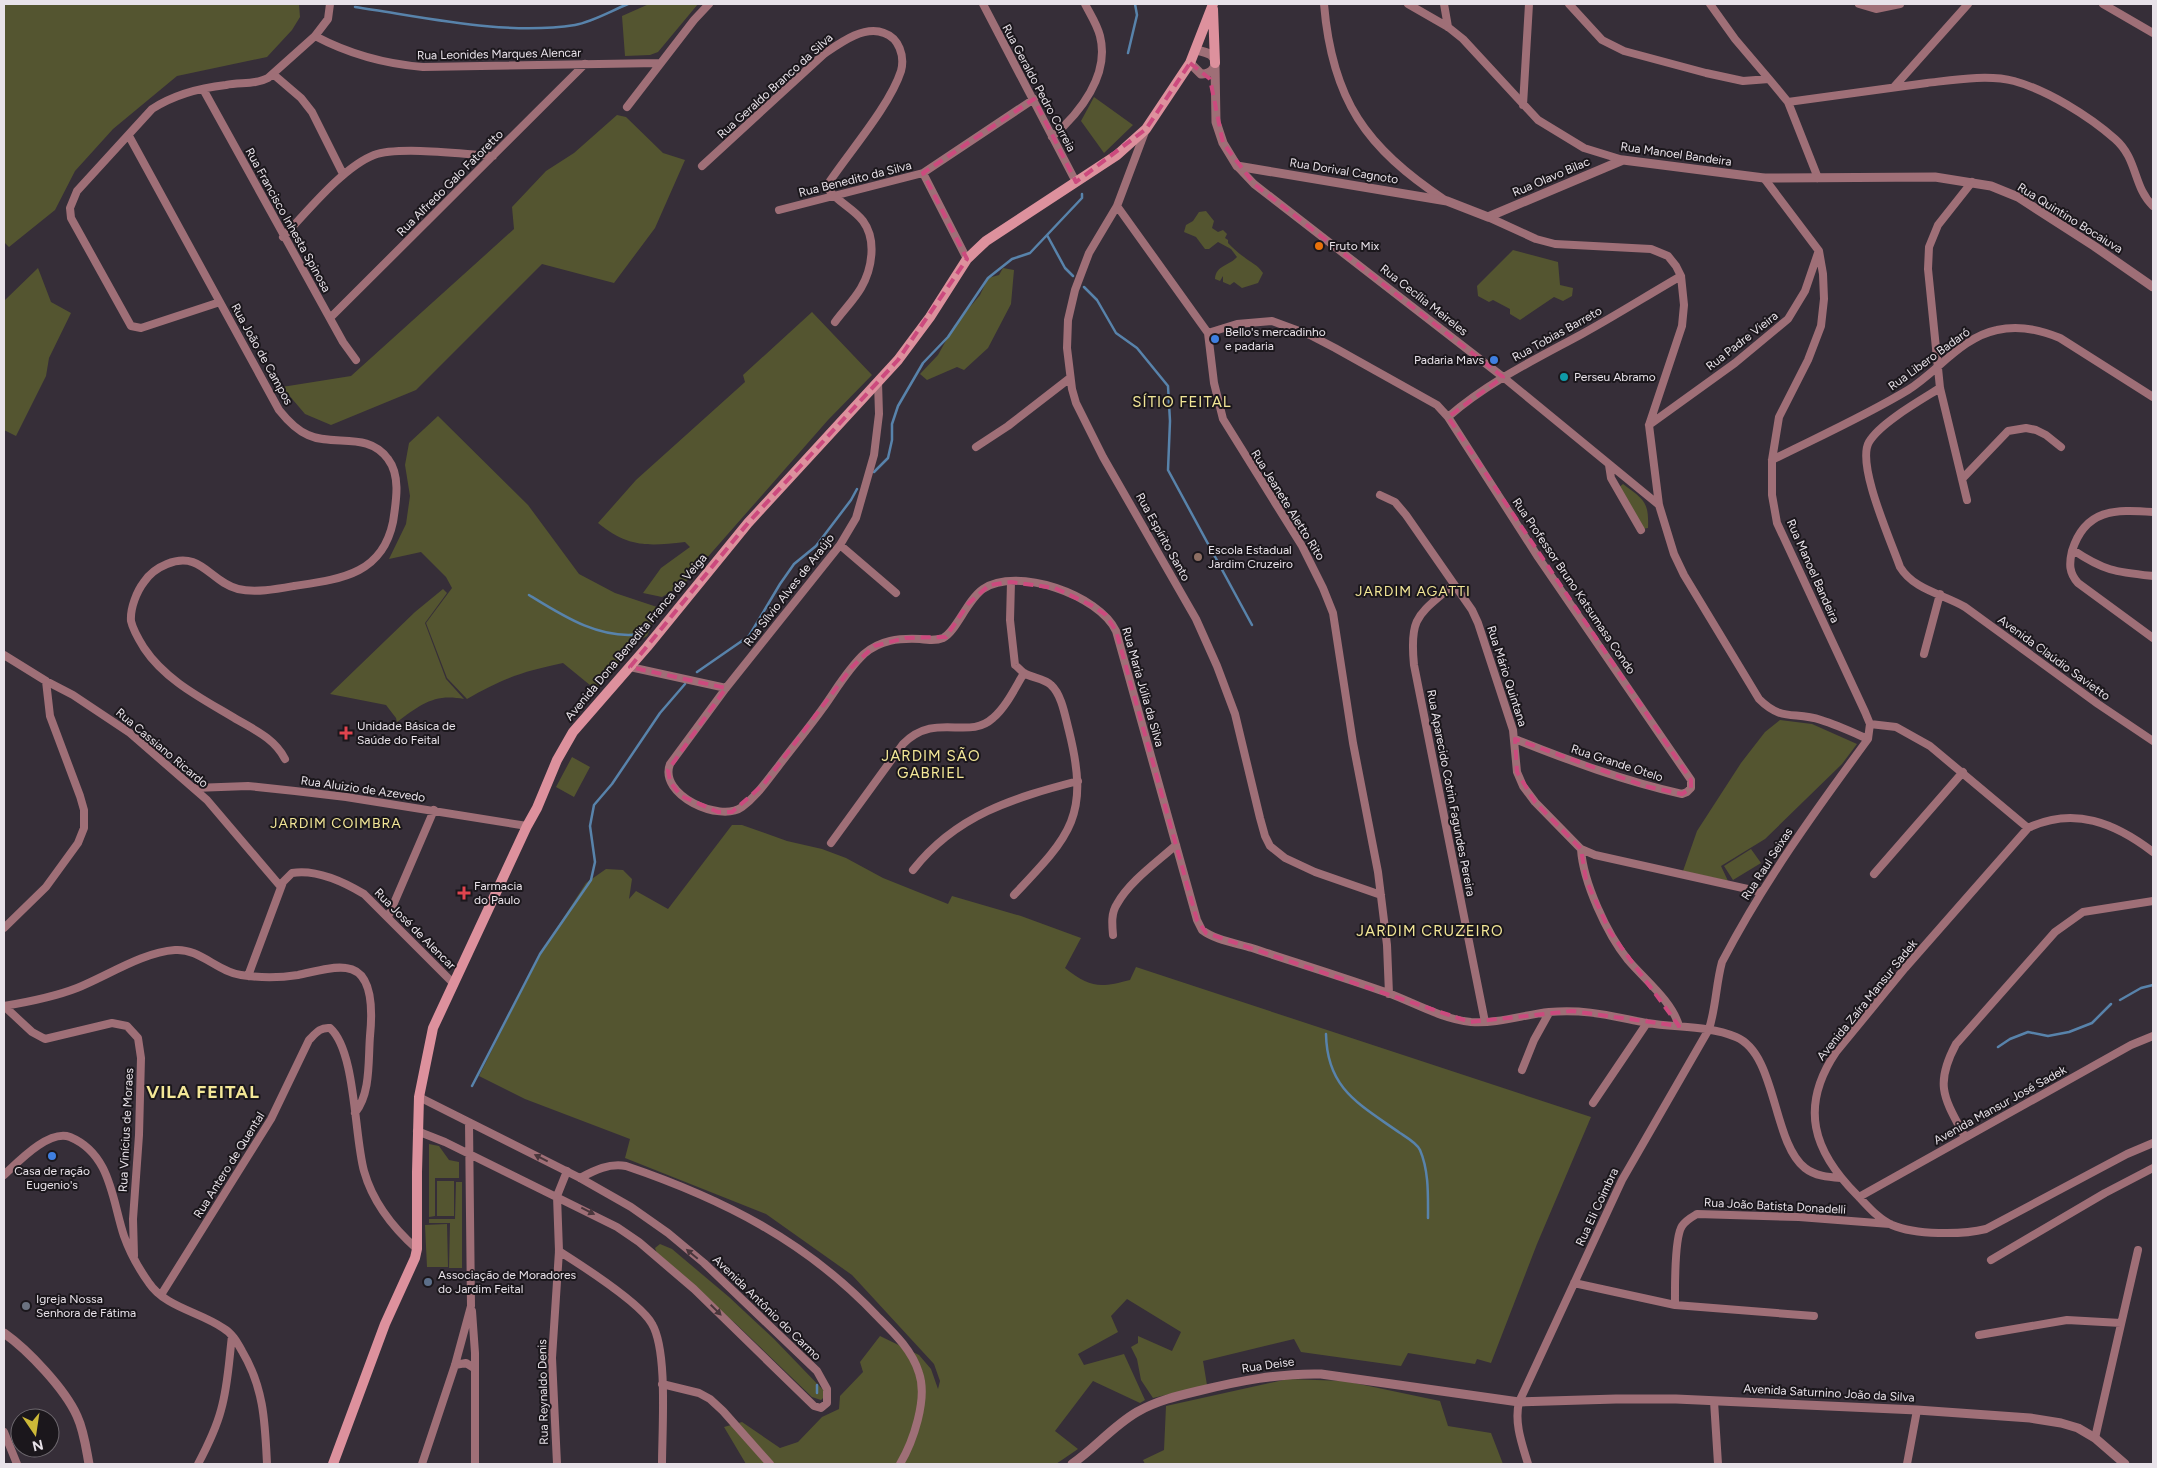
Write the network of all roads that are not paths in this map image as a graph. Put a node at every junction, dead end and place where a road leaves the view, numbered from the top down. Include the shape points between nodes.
1 (330, 4) edge
2 (709, 4) edge
3 (983, 4) edge
4 (1085, 4) edge
5 (1213, 4) edge
6 (1324, 4) edge
7 (1408, 4) edge
8 (1444, 4) edge
9 (1529, 4) edge
10 (1569, 4) edge
11 (1710, 4) edge
12 (1859, 4) edge
13 (1900, 4) edge
14 (1968, 4) edge
15 (2103, 4) edge
16 (1448, 27) junction
17 (2153, 33) edge
18 (315, 36) junction
19 (1196, 50) junction
20 (659, 63) junction
21 (1190, 63) junction
22 (585, 64) junction
23 (1215, 64) junction
24 (273, 74) junction
25 (1205, 74) junction
26 (1769, 79) junction
27 (1894, 87) junction
28 (203, 89) junction
29 (1215, 91) junction
30 (1034, 100) junction
31 (1788, 102) junction
32 (1523, 105) junction
33 (627, 107) dead end
34 (1146, 129) junction
35 (128, 136) junction
36 (1052, 137) junction
37 (493, 156) junction
38 (1623, 160) junction
39 (702, 166) dead end
40 (1237, 166) junction
41 (923, 173) junction
42 (343, 174) junction
43 (1764, 178) junction
44 (1818, 178) junction
45 (1076, 182) junction
46 (1972, 182) junction
47 (833, 196) junction
48 (1447, 201) junction
49 (1117, 206) junction
50 (2153, 206) edge
51 (779, 210) dead end
52 (1488, 218) junction
53 (283, 237) junction
54 (1819, 251) junction
55 (967, 260) junction
56 (1681, 276) junction
57 (2153, 287) edge
58 (220, 302) junction
59 (330, 318) junction
60 (835, 322) dead end
61 (1208, 333) junction
62 (356, 360) dead end
63 (1937, 368) junction
64 (1503, 377) junction
65 (1070, 378) junction
66 (878, 382) junction
67 (1940, 388) junction
68 (2153, 397) edge
69 (1448, 417) junction
70 (1649, 425) junction
71 (976, 447) dead end
72 (2061, 447) dead end
73 (1772, 460) junction
74 (1609, 465) junction
75 (1962, 479) junction
76 (1380, 495) dead end
77 (1967, 500) dead end
78 (1659, 505) junction
79 (2153, 512) edge
80 (1641, 530) dead end
81 (840, 545) junction
82 (2073, 550) junction
83 (2153, 576) edge
84 (1011, 582) junction
85 (1454, 584) junction
86 (896, 593) dead end
87 (1940, 594) junction
88 (2153, 638) edge
89 (1924, 654) dead end
90 (4, 655) edge
91 (630, 666) junction
92 (1024, 673) junction
93 (46, 681) junction
94 (726, 688) junction
95 (1870, 724) junction
96 (1515, 739) junction
97 (1868, 739) junction
98 (2153, 741) edge
99 (285, 759) dead end
100 (670, 764) joint
101 (1682, 768) joint
102 (1962, 772) junction
103 (1078, 781) junction
104 (194, 788) junction
105 (434, 810) junction
106 (527, 826) junction
107 (2028, 828) junction
108 (831, 844) dead end
109 (1176, 845) junction
110 (1581, 849) junction
111 (2153, 852) edge
112 (913, 870) dead end
113 (1874, 874) dead end
114 (281, 887) junction
115 (1761, 892) junction
116 (1014, 895) dead end
117 (1381, 895) junction
118 (2153, 901) edge
119 (388, 917) junction
120 (4, 928) edge
121 (1113, 935) dead end
122 (248, 976) junction
123 (453, 984) junction
124 (1389, 994) junction
125 (4, 1006) edge
126 (1549, 1012) junction
127 (1485, 1022) junction
128 (1647, 1023) junction
129 (1679, 1026) junction
130 (1709, 1029) junction
131 (2153, 1036) edge
132 (1522, 1070) dead end
133 (419, 1097) junction
134 (1593, 1103) dead end
135 (355, 1113) junction
136 (469, 1123) junction
137 (417, 1131) junction
138 (1964, 1136) junction
139 (2153, 1143) edge
140 (468, 1153) junction
141 (2153, 1168) edge
142 (567, 1171) junction
143 (4, 1175) edge
144 (580, 1178) junction
145 (1840, 1178) junction
146 (557, 1196) junction
147 (1859, 1197) junction
148 (1892, 1225) junction
149 (417, 1249) junction
150 (2138, 1250) dead end
151 (559, 1251) junction
152 (134, 1258) junction
153 (1991, 1260) dead end
154 (1574, 1283) junction
155 (161, 1295) junction
156 (1675, 1305) junction
157 (471, 1306) junction
158 (1814, 1316) dead end
159 (2121, 1323) junction
160 (4, 1333) edge
161 (1979, 1335) dead end
162 (232, 1336) junction
163 (455, 1365) junction
164 (474, 1368) junction
165 (662, 1384) junction
166 (1714, 1401) junction
167 (1519, 1402) junction
168 (1917, 1410) junction
169 (4, 1432) edge
170 (2095, 1438) junction
171 (17, 1464) edge
172 (89, 1464) edge
173 (198, 1464) edge
174 (267, 1464) edge
175 (333, 1464) edge
176 (422, 1464) edge
177 (475, 1464) edge
178 (556, 1464) edge
179 (662, 1464) edge
180 (770, 1464) edge
181 (900, 1464) edge
182 (1072, 1464) edge
183 (1528, 1464) edge
184 (1718, 1464) edge
185 (1907, 1464) edge
186 (2125, 1464) edge

1 - 18 street via 328,18
2 - 20 street
3 - 30 street, Rua Geraldo Pedro Correia
4 - 36 street via 1100,36 1100,69 1092,91
5 - 19 main road
5 - 23 main road
6 - 48 street via 1334,67 1364,130 1415,180
7 - 16 street, Rua Manoel Bandeira
8 - 16 street
9 - 32 street
10 - 26 street via 1602,40 1624,51 1743,81
11 - 26 street
12 - 13 street via 1876,9
14 - 27 street
15 - 17 street
16 - 32 street, Rua Manoel Bandeira
18 - 22 street, Rua Leonides Marques Alencar via 332,45 407,66
18 - 24 street
19 - 21 main road
19 - 23 street via 1210,54
20 - 22 street, Rua Leonides Marques Alencar
20 - 33 street
21 - 25 street, Rua Cecília Meireles via 1198,73
21 - 34 main road, Avenida Dona Benedita Franca da Veiga
22 - 37 street, Rua Alfredo Galo Fatoretto
23 - 25 street via 1211,72
23 - 29 street, Rua Cecília Meireles
24 - 28 street via 262,81
24 - 42 street via 312,112
25 - 29 street, Rua Cecília Meireles
26 - 31 street
27 - 31 street
27 - 50 street via 1962,79 2003,79 2058,100 2097,125 2126,150 2146,200
28 - 35 street via 167,99 152,109
28 - 53 street, Rua Francisco Inhesta Spinosa
29 - 40 street, Rua Cecília Meireles via 1216,122 1223,143
30 - 36 street, Rua Geraldo Pedro Correia
30 - 41 street, Rua Benedito da Silva
31 - 44 street
32 - 38 street, Rua Manoel Bandeira via 1538,120 1584,148
34 - 45 main road, Avenida Dona Benedita Franca da Veiga via 1117,155
34 - 49 street, Rua Espírito Santo
35 - 58 street, Rua João de Campos
35 - 58 street via 77,191 70,208 71,218 124,317 131,326 141,328
36 - 45 street, Rua Geraldo Pedro Correia
37 - 42 street via 383,153
37 - 59 street, Rua Alfredo Galo Fatoretto
38 - 43 street, Rua Manoel Bandeira
38 - 52 street, Rua Olavo Bilac
39 - 47 street, Rua Geraldo Branco da Silva via 844,39 874,31 883,32 899,44 902,68 894,90 830,181 829,190
40 - 48 street, Rua Dorival Cagnoto
40 - 64 street, Rua Cecília Meireles via 1271,198
41 - 47 street, Rua Benedito da Silva
41 - 55 street
42 - 53 street
43 - 44 street, Rua Manoel Bandeira
43 - 54 street, Rua Manoel Bandeira
44 - 46 street, Rua Quintino Bocaiuva via 1935,177
45 - 55 main road, Avenida Dona Benedita Franca da Veiga via 986,241
46 - 57 street, Rua Quintino Bocaiuva via 2018,197
46 - 63 street via 1938,225 1929,247
47 - 51 street, Rua Benedito da Silva
47 - 60 street via 863,222 872,248 861,288
48 - 52 street, Rua Dorival Cagnoto
49 - 61 street, Rua Jeanete Aletto Rito
49 - 65 street, Rua Espírito Santo via 1089,253 1076,290 1068,320
52 - 56 street via 1555,244 1652,249 1668,256
53 - 59 street, Rua Francisco Inhesta Spinosa
54 - 70 street, Rua Padre Vieira via 1805,290 1788,319
54 - 73 street, Rua Manoel Bandeira via 1824,299 1821,326 1779,418
55 - 66 main road, Avenida Dona Benedita Franca da Veiga via 930,317
56 - 64 street, Rua Tobias Barreto
56 - 70 street via 1682,326
58 - 99 street, Rua João de Campos via 279,410 290,423 309,436 369,444 388,459 396,481 391,531 385,546 364,568 351,575 332,581 278,588 240,589 195,562 183,560 158,567 140,588 131,621 140,642 154,661 184,687 272,740
59 - 62 street, Rua Francisco Inhesta Spinosa
61 - 69 street, Rua Professor Bruno Katsumasa Condo via 1250,322 1281,324 1335,348 1415,391 1437,405
61 - 117 street, Rua Jeanete Aletto Rito via 1214,383 1223,419 1302,546 1333,613
63 - 67 street
63 - 68 street, Rua Libero Badaró via 1981,335 2011,328 2031,329 2060,338
63 - 73 street, Rua Libero Badaró via 1886,403
64 - 69 street, Rua Tobias Barreto
64 - 74 street, Rua Cecília Meireles
65 - 71 street
65 - 117 street, Rua Espírito Santo via 1084,421 1196,619 1217,666 1235,714 1268,841 1285,858
66 - 81 street, Rua Sílvio Alves de Araújo via 879,414 874,455 856,518
66 - 91 main road, Avenida Dona Benedita Franca da Veiga via 748,523
67 - 75 street
67 - 87 street, Avenida Claúdio Savietto via 1882,429 1870,442 1865,455 1874,494 1900,567 1913,582
69 - 101 street, Rua Professor Bruno Katsumasa Condo
70 - 78 street
72 - 75 street via 2036,430 2008,431
73 - 95 street, Rua Manoel Bandeira via 1772,495 1777,523
74 - 78 street, Rua Cecília Meireles
74 - 80 street via 1611,478
75 - 77 street
76 - 85 street, Rua Mário Quintana via 1394,502 1406,515
78 - 97 street via 1684,575 1759,699 1775,713 1820,719
79 - 82 street via 2131,510 2102,515 2086,524
81 - 86 street
81 - 94 street, Rua Sílvio Alves de Araújo
82 - 83 street via 2111,571
82 - 88 street via 2072,577
84 - 92 street via 1010,620 1015,665
84 - 100 street, Rua Maria Júlia da Silva via 989,585 981,591 968,604 948,635 941,639 905,638 874,646 852,667 764,784 741,808 718,812 680,796 670,782
84 - 109 street, Rua Maria Júlia da Silva via 1030,582 1078,596 1112,622 1125,658
85 - 96 street, Rua Mário Quintana via 1478,623
85 - 127 street, Rua Aparecido Cotrin Fagundes Pereira via 1416,621 1412,643
87 - 89 street
87 - 98 street, Avenida Claúdio Savietto via 1965,607
90 - 93 street, Rua Cassiano Ricardo
91 - 94 street
91 - 106 main road, Avenida Dona Benedita Franca da Veiga via 573,732
92 - 103 street via 1050,683 1055,689 1069,733
92 - 108 street via 1000,712 988,722 975,726 927,728 911,736
93 - 104 street, Rua Cassiano Ricardo via 130,733
93 - 120 street via 50,716 80,796 84,828 78,843 51,881
94 - 100 street, Rua Sílvio Alves de Araújo
95 - 97 street, Rua Raul Seixas
95 - 102 street via 1896,727 1930,746
96 - 101 street, Rua Grande Otelo via 1577,764 1682,794 1691,788 1691,780
96 - 110 street, Rua Mário Quintana via 1517,772 1523,786
97 - 115 street, Rua Raul Seixas
102 - 107 street
102 - 113 street
103 - 112 street via 1014,800 968,821 941,840
103 - 116 street via 1077,805 1071,825 1059,844
104 - 105 street, Rua Aluizio de Azevedo via 248,786
104 - 114 street, Rua Cassiano Ricardo
105 - 106 street, Rua Aluizio de Azevedo
105 - 119 street
106 - 123 main road, Avenida Dona Benedita Franca da Veiga
107 - 111 street via 2056,819 2095,821 2114,826
107 - 145 street, Avenida Zaíra Mansur Sadek via 1826,1066 1813,1109 1820,1143
109 - 121 street via 1137,880 1116,905 1112,918
109 - 124 street, Rua Maria Júlia da Silva via 1197,920 1206,933
110 - 115 street via 1595,855
110 - 129 street via 1586,880 1610,932 1627,959 1665,1002
114 - 119 street, Rua José de Alencar via 292,874 308,872 348,885 364,894
114 - 122 street
115 - 130 street, Rua Raul Seixas via 1722,962
117 - 124 street, Rua Jeanete Aletto Rito
118 - 138 street via 2083,912 2055,932 1956,1044 1945,1069 1944,1092
119 - 123 street, Rua José de Alencar
122 - 125 street via 224,971 187,951 178,950 150,956 66,992
122 - 135 street via 277,977 346,968 363,979 370,998 371,1030 365,1090
123 - 133 main road, Avenida Dona Benedita Franca da Veiga via 433,1028
124 - 127 street, Rua Maria Júlia da Silva via 1447,1016
125 - 152 street, Rua Vinícius de Moraes via 32,1032 45,1039 112,1023 127,1026 138,1038 141,1066
126 - 127 street, Rua Maria Júlia da Silva
126 - 128 street, Rua Maria Júlia da Silva via 1596,1012
126 - 132 street
128 - 129 street, Rua Maria Júlia da Silva
128 - 134 street
129 - 130 street, Rua Maria Júlia da Silva
130 - 145 street, Rua Maria Júlia da Silva via 1737,1038 1754,1052 1799,1163 1813,1173
130 - 154 street, Rua Eli Coimbra via 1622,1180
131 - 138 street, Avenida Mansur José Sadek
133 - 136 street, Avenida Antônio do Carmo
133 - 137 main road, Avenida Dona Benedita Franca da Veiga
135 - 149 street via 364,1170 375,1200
135 - 155 street, Rua Antero de Quental via 341,1044 337,1034 330,1028 324,1028 309,1040 271,1119
136 - 140 street
142 -> 136 street, Avenida Antônio do Carmo
137 - 140 street, Avenida Antônio do Carmo
137 - 149 main road, Avenida Dona Benedita Franca da Veiga
138 - 147 street, Avenida Mansur José Sadek
139 - 148 street, Avenida Zaíra Mansur Sadek via 1986,1229 1948,1233
140 - 146 street, Avenida Antônio do Carmo
140 - 157 street
141 - 153 street
142 - 144 street, Avenida Antônio do Carmo
142 - 146 street, Rua Reynaldo Denis
143 - 152 street via 55,1136 69,1137 80,1143 93,1154 110,1182
146 -> 144 street, Avenida Antônio do Carmo via 639,1242 694,1289 805,1399 820,1408 827,1403 827,1389 817,1371 704,1263 631,1207
144 - 181 street via 607,1166 626,1166 711,1199 762,1224 825,1267 898,1337 920,1375 916,1429
145 - 147 street, Avenida Zaíra Mansur Sadek
146 - 151 street, Rua Reynaldo Denis
147 - 148 street, Avenida Zaíra Mansur Sadek
148 - 156 street, Rua João Batista Donadelli via 1799,1216 1697,1214 1681,1228
149 - 175 main road, Avenida Dona Benedita Franca da Veiga via 413,1265 385,1324
150 - 159 street
151 - 165 street via 593,1273 651,1322 659,1336
151 - 178 street, Rua Reynaldo Denis via 552,1358
152 - 155 street via 150,1286
154 - 156 street
154 - 167 street, Rua Eli Coimbra
155 - 162 street via 224,1328
156 - 158 street
157 - 163 street
157 - 164 street
159 - 161 street via 2067,1320
159 - 170 street
160 - 172 street via 43,1368 76,1414
162 - 173 street via 221,1410
162 - 174 street via 249,1362 259,1386
163 - 164 street via 466,1364
163 - 176 street
164 - 177 street
165 - 179 street
165 - 180 street via 710,1399
166 - 167 street, Avenida Saturnino João da Silva via 1643,1398
166 - 168 street, Avenida Saturnino João da Silva
166 - 184 street
167 - 182 street, Rua Deise via 1322,1374 1268,1376 1155,1402 1116,1425
167 - 183 street via 1518,1427
168 - 170 street, Avenida Saturnino João da Silva via 2030,1418 2070,1426
168 - 185 street
169 - 171 street
170 - 186 street, Avenida Saturnino João da Silva

